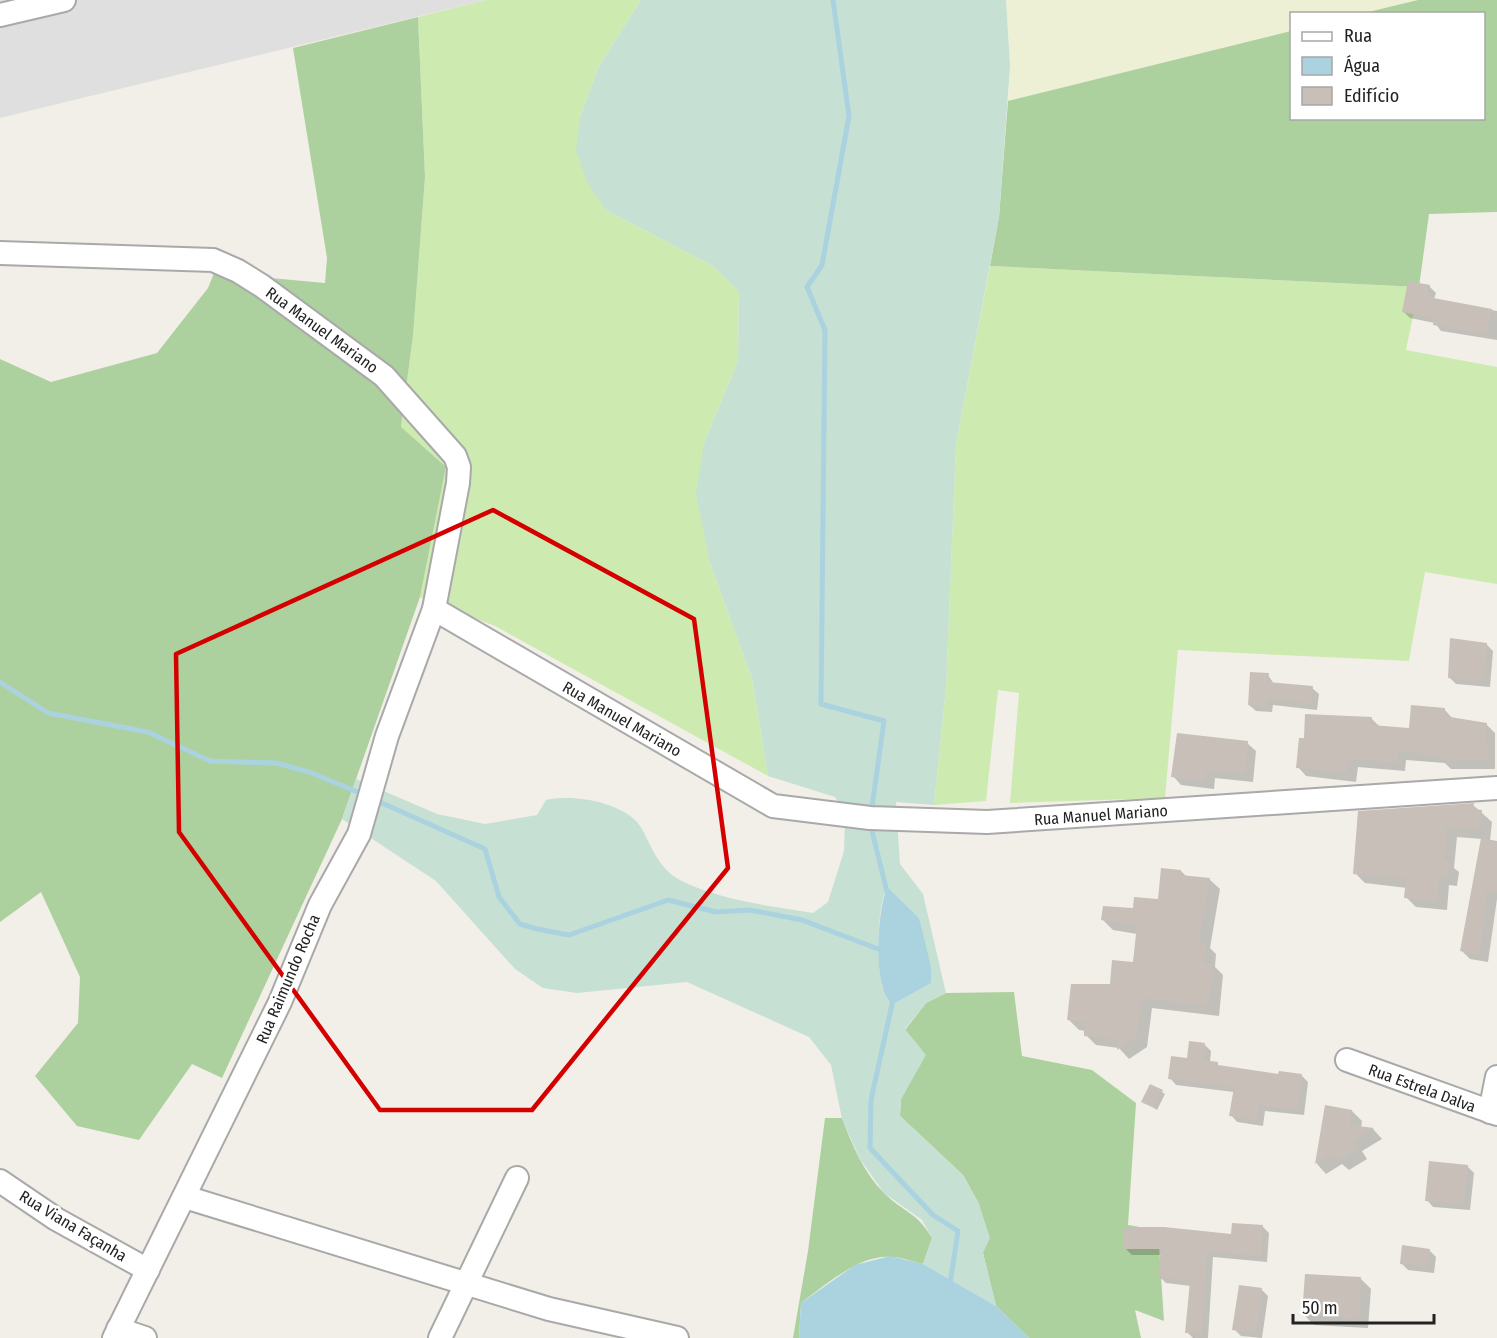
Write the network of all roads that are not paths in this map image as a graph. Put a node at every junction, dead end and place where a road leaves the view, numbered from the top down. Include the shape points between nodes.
1 (64, 0) edge
2 (32, 4) edge
3 (0, 15) edge
4 (0, 253) edge
5 (434, 609) junction
6 (1497, 788) edge
7 (1347, 1060) dead end
8 (1497, 1077) edge
9 (1493, 1113) edge
10 (517, 1178) dead end
11 (0, 1181) edge
12 (185, 1197) junction
13 (148, 1270) junction
14 (466, 1284) junction
15 (116, 1334) edge
16 (145, 1338) edge
17 (440, 1338) edge
18 (677, 1338) edge

1 - 2 street
2 - 3 street
4 - 5 street, Rua Manuel Mariano via 213,260 262,286 384,376 455,456 459,468
5 - 6 street, Rua Manuel Mariano via 773,807 870,818 987,822
5 - 12 street, Rua Raimundo Rocha via 387,736 359,834 320,905 280,1002
7 - 9 street, Rua Estrela Dalva
8 - 9 street
10 - 14 street
11 - 13 street, Rua Viana Façanha via 56,1219
12 - 13 street, Rua Raimundo Rocha
12 - 14 street
13 - 15 street, Rua Raimundo Rocha
14 - 17 street
14 - 18 street via 549,1309
15 - 16 street

